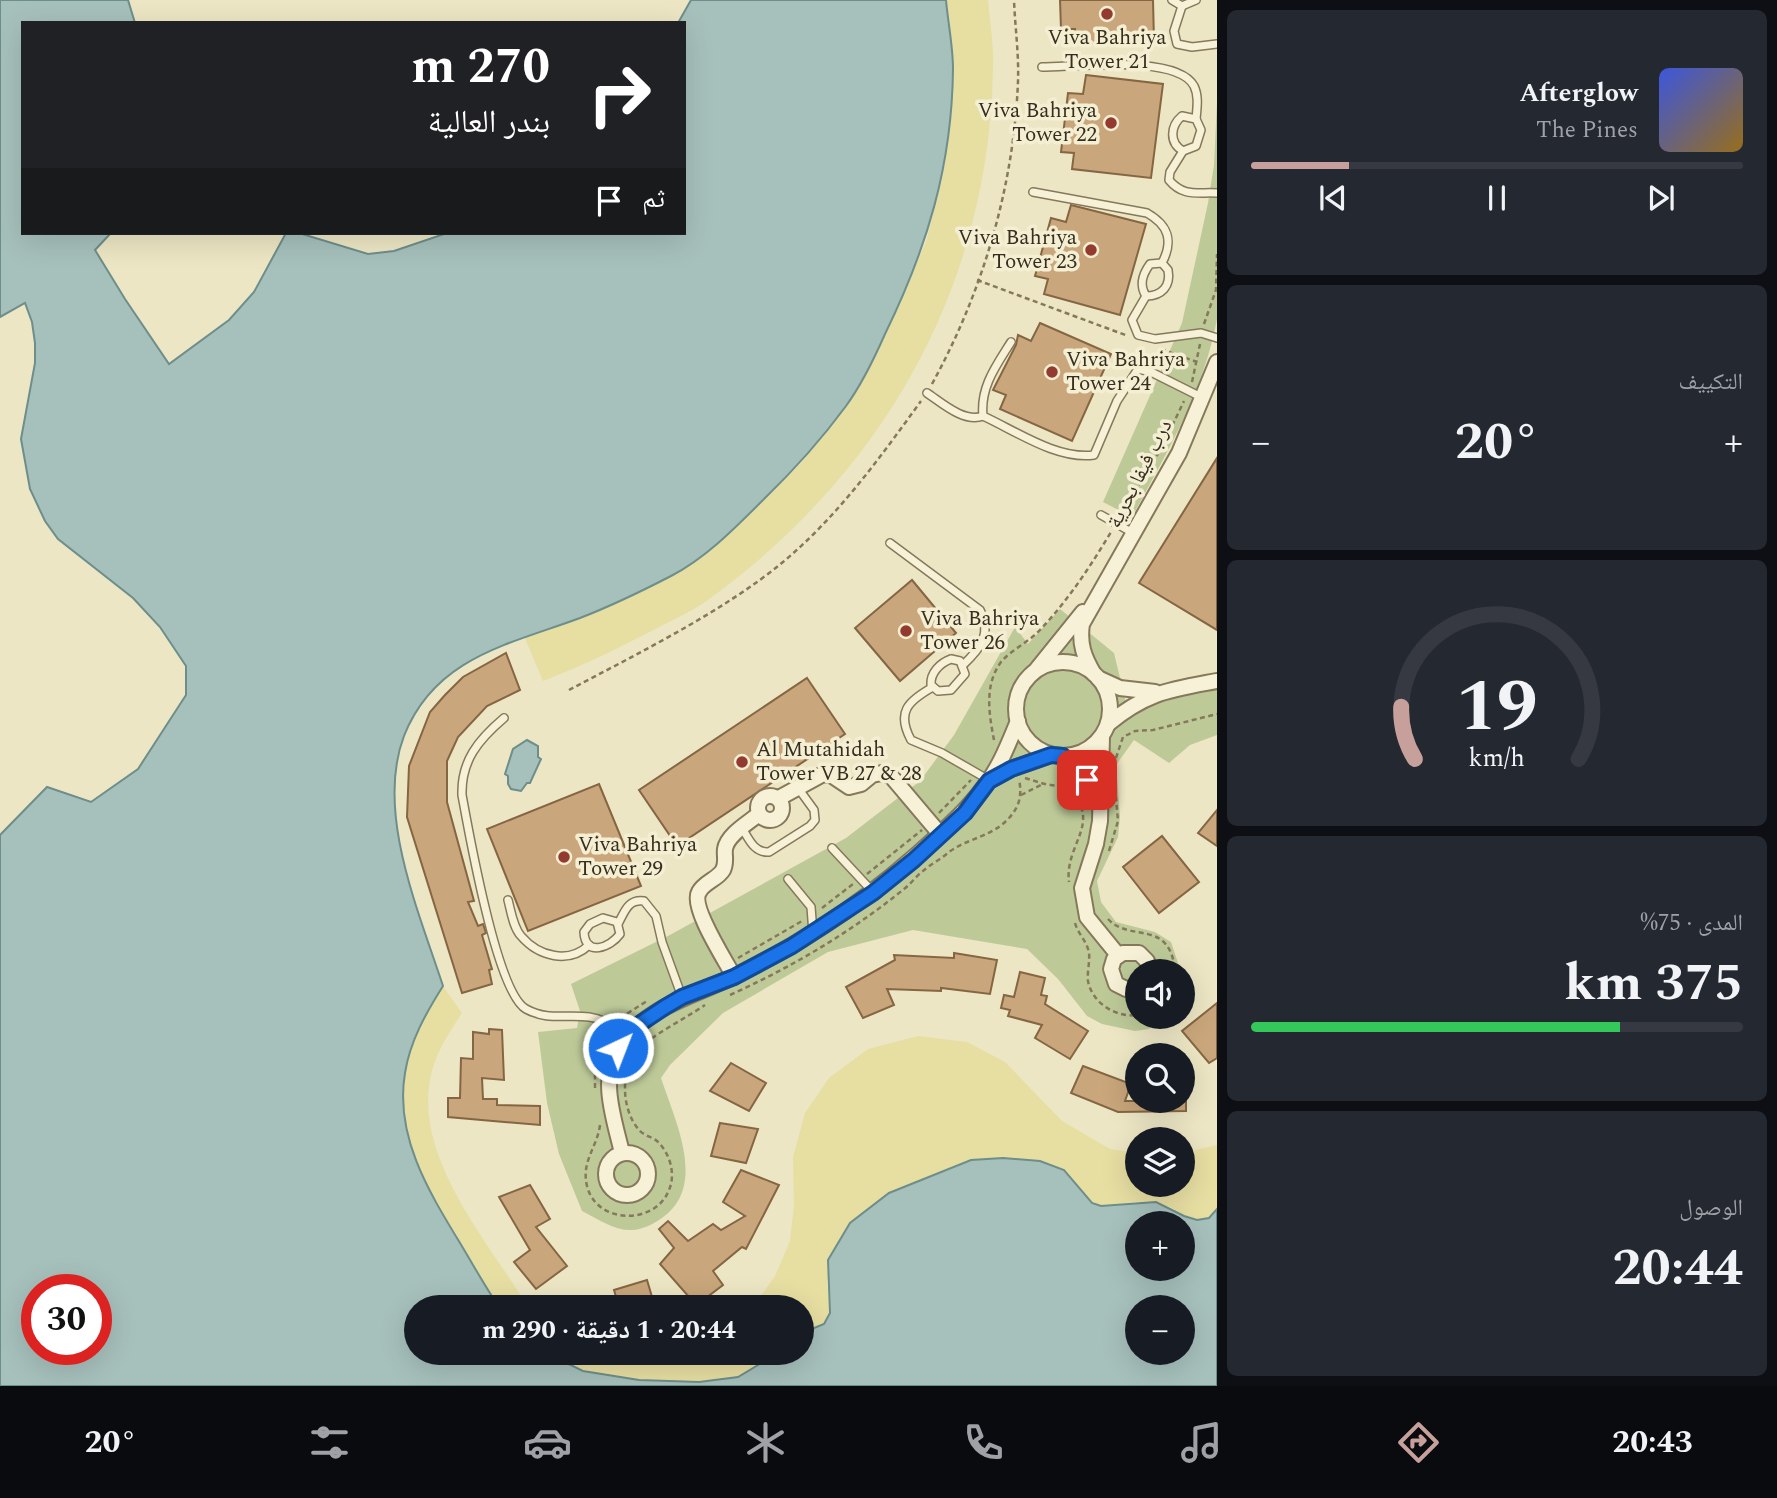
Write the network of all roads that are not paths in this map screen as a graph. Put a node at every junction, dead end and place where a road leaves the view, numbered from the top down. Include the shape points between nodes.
1 (1172, 0) edge
2 (1196, 0) edge
3 (1182, 6) junction
4 (1217, 44) edge
5 (1042, 67) dead end
6 (1196, 119) junction
7 (1183, 151) junction
8 (1033, 192) dead end
9 (1217, 193) edge
10 (1162, 263) junction
11 (1146, 296) junction
12 (1217, 338) edge
13 (1011, 342) dead end
14 (1217, 362) edge
15 (926, 393) road end
16 (1200, 397) junction
17 (983, 416) junction
18 (1101, 515) dead end
19 (1134, 534) junction
20 (890, 543) dead end
21 (1093, 600) junction
22 (963, 665) junction
23 (1034, 673) junction
24 (1096, 676) junction
25 (1217, 681) edge
26 (933, 687) junction
27 (1160, 692) junction
28 (504, 718) dead end
29 (1018, 721) junction
30 (1105, 730) junction
31 (1057, 755) junction
32 (983, 777) junction
33 (799, 789) junction
34 (1100, 792) junction
35 (742, 828) junction
36 (940, 834) junction
37 (832, 848) dead end
38 (788, 879) dead end
39 (873, 893) junction
40 (508, 900) dead end
41 (618, 923) junction
42 (813, 934) junction
43 (589, 945) junction
44 (1118, 955) junction
45 (1145, 959) edge
46 (730, 970) junction
47 (1125, 988) edge
48 (682, 997) junction
49 (628, 1036) junction
50 (622, 1153) dead end

1 - 3 lane
2 - 3 lane
3 - 4 lane via 1174,31 1177,44
5 - 6 lane via 1157,66 1177,71 1195,87
6 - 7 lane via 1201,126 1200,142
6 - 7 lane via 1182,116 1175,124 1173,138
7 - 9 lane via 1169,180 1186,194
8 - 10 lane via 1147,212 1161,221 1170,239
10 - 11 lane via 1150,264 1146,270 1142,283
10 - 11 lane via 1169,276 1166,286 1160,294
11 - 12 lane via 1132,320 1138,335 1155,339 1201,333
13 - 17 lane via 990,376 981,401
14 - 16 street, درب فيفا بحرية
15 - 17 lane via 960,414 974,419
16 - 17 lane via 1138,369 1117,401 1094,455 1079,457
16 - 19 street, درب فيفا بحرية via 1179,453
18 - 19 lane
19 - 21 street, درب فيفا بحرية
20 - 22 lane via 980,610 986,635 980,649
21 - 23 street, درب فيفا بحرية
21 - 24 street, درب فيفا بحرية via 1081,636 1083,655
22 - 26 lane via 965,674 951,691
22 - 26 lane via 956,659 941,664 932,676
23 - 24 street via 1059,663 1078,665
23 - 29 street via 1018,695
24 - 27 street via 1120,688
24 - 30 street via 1109,700
25 - 27 street
26 - 32 lane via 905,709 906,732 916,745 942,753
27 - 30 street via 1131,705
28 - 49 lane via 474,747 461,788 507,984 516,1000 533,1012 558,1018 588,1017
29 - 31 street via 1032,745
29 - 32 street
30 - 31 street via 1081,752
30 - 34 street
31 - 32 street
31 - 34 street
32 - 36 street via 965,813
33 - 35 street via 779,798 765,796 759,814
33 - 35 lane via 814,810 815,820 810,825 769,852 756,849
33 - 36 street via 823,774 849,788 882,773 891,776
34 - 44 street via 1100,821 1083,881 1083,903 1087,917
35 - 46 street via 727,840 722,873 699,891 696,900
36 - 39 street
37 - 39 lane
38 - 42 lane via 813,913
39 - 42 street
40 - 43 lane via 519,934 547,953 571,957
41 - 43 lane via 620,934 610,945
41 - 43 lane via 609,918 590,924 584,937
41 - 48 lane via 634,902 644,901 653,909
42 - 46 street
44 - 45 street via 1129,951
44 - 47 street via 1111,967 1113,980
46 - 48 street
48 - 49 street
49 - 50 street via 614,1056 610,1074

